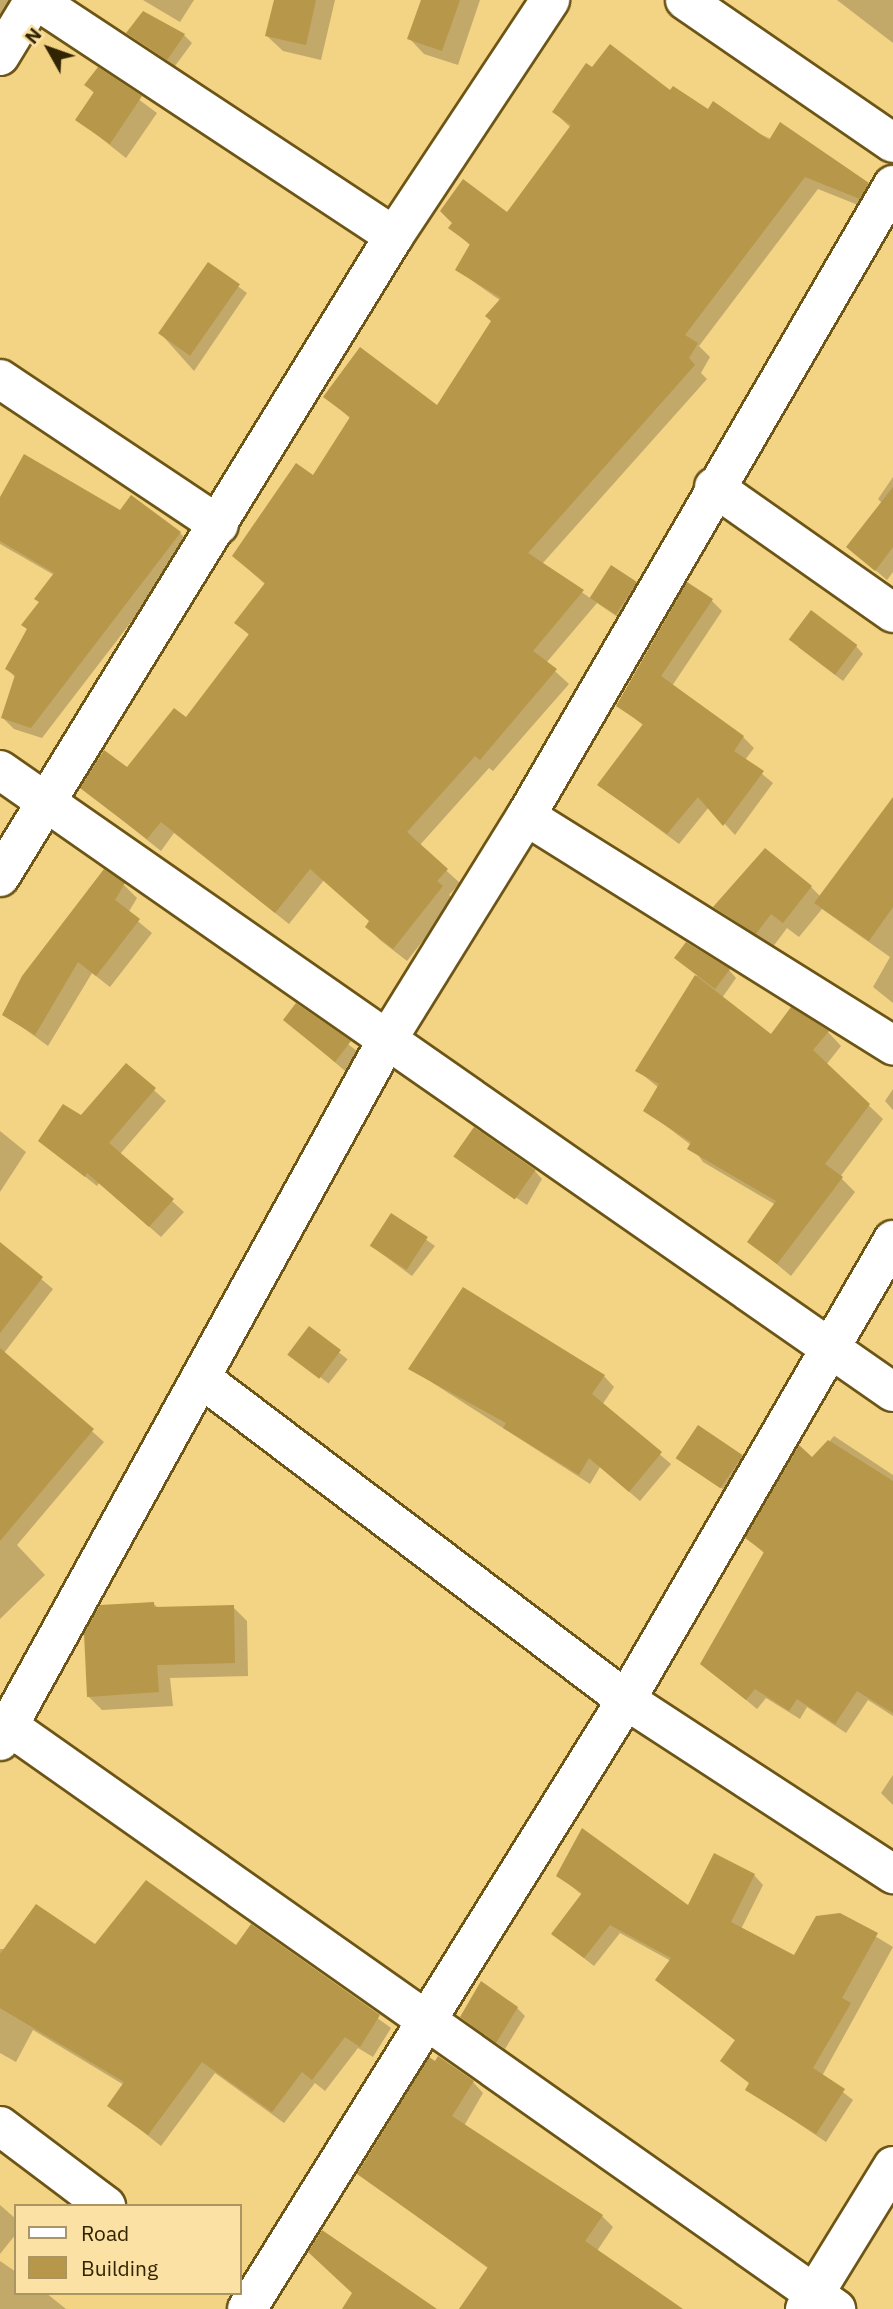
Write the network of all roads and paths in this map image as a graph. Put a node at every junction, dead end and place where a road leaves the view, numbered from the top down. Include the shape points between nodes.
1 (35, 0) edge
2 (550, 0) edge
3 (685, 0) edge
4 (0, 56) edge
5 (893, 143) edge
6 (893, 185) edge
7 (394, 236) junction
8 (0, 379) edge
9 (714, 487) junction
10 (219, 525) junction
11 (893, 613) edge
12 (0, 770) edge
13 (46, 802) junction
14 (526, 816) junction
15 (0, 877) edge
16 (387, 1041) junction
17 (893, 1045) edge
18 (893, 1240) edge
19 (830, 1348) junction
20 (201, 1378) junction
21 (893, 1392) edge
22 (626, 1700) junction
23 (3, 1730) edge
24 (893, 1874) edge
25 (429, 2022) junction
26 (0, 2126) edge
27 (893, 2166) edge
28 (103, 2204) edge
29 (226, 2295) edge
30 (818, 2304) edge
31 (245, 2309) edge

1 - 4 street
1 - 7 street
2 - 7 street
3 - 5 street
6 - 9 street
7 - 10 street
8 - 10 street
9 - 11 street
9 - 14 street
10 - 13 street
12 - 13 street
13 - 15 street
13 - 16 street
14 - 16 street
14 - 17 street
16 - 19 street
16 - 20 street
18 - 19 street
19 - 21 street
19 - 22 street
20 - 22 street
20 - 23 street
22 - 24 street
22 - 25 street
23 - 25 street
25 - 30 street
25 - 31 street
26 - 28 street
27 - 30 street
29 - 31 street

